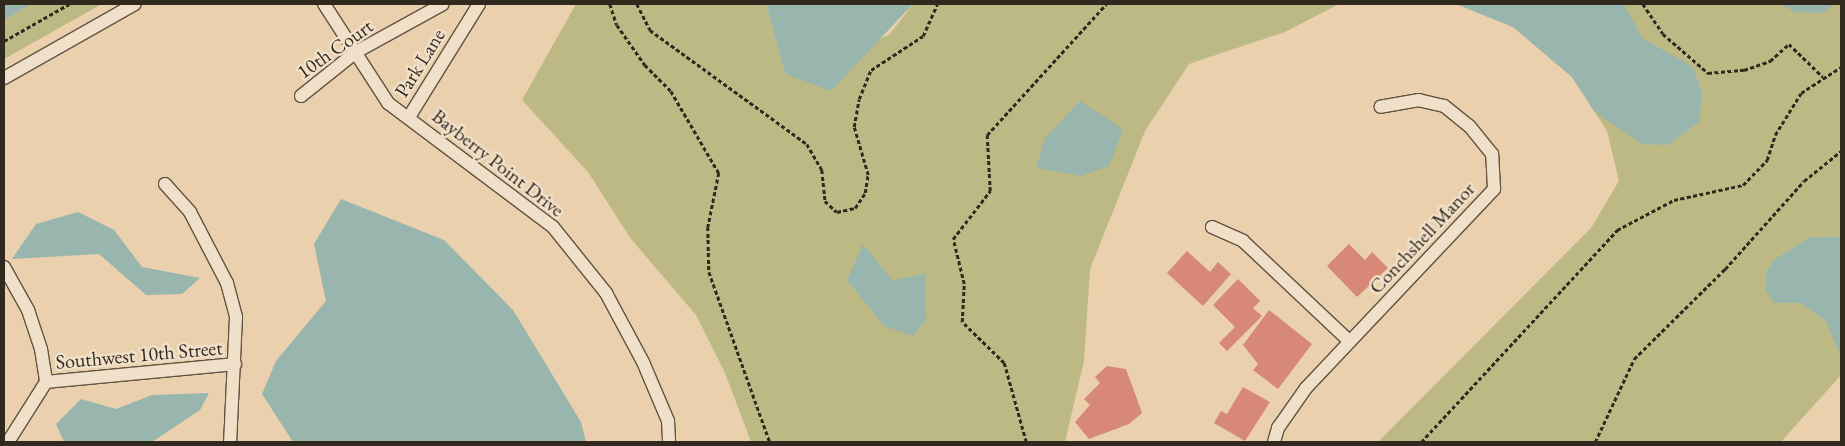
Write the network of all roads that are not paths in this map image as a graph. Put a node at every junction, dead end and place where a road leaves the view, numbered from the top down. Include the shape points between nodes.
1 (135, 4) edge
2 (324, 4) edge
3 (442, 4) edge
4 (479, 4) edge
5 (356, 52) junction
6 (4, 78) edge
7 (302, 96) dead end
8 (1381, 106) dead end
9 (409, 117) junction
10 (165, 184) dead end
11 (1212, 227) dead end
12 (4, 267) edge
13 (1349, 341) junction
14 (235, 364) junction
15 (46, 382) junction
16 (8, 442) edge
17 (230, 442) edge
18 (669, 442) edge
19 (1274, 442) edge

1 - 6 street
2 - 5 street, Bayberry Point Drive
3 - 5 street, 10th Court
4 - 9 street, Park Lane
5 - 7 street, 10th Court
5 - 9 street, Bayberry Point Drive via 388,103
8 - 13 street, Conchshell Manor via 1419,100 1444,106 1470,126 1492,154 1494,189
9 - 18 street, Bayberry Point Drive via 553,227 606,293 638,353 668,421
10 - 14 street via 190,212 227,283 236,317
11 - 13 street via 1243,241
12 - 15 street via 28,310 41,349
13 - 19 street, Conchshell Manor via 1306,388 1278,428
14 - 15 street, Southwest 10th Street
14 - 17 street
15 - 16 street

